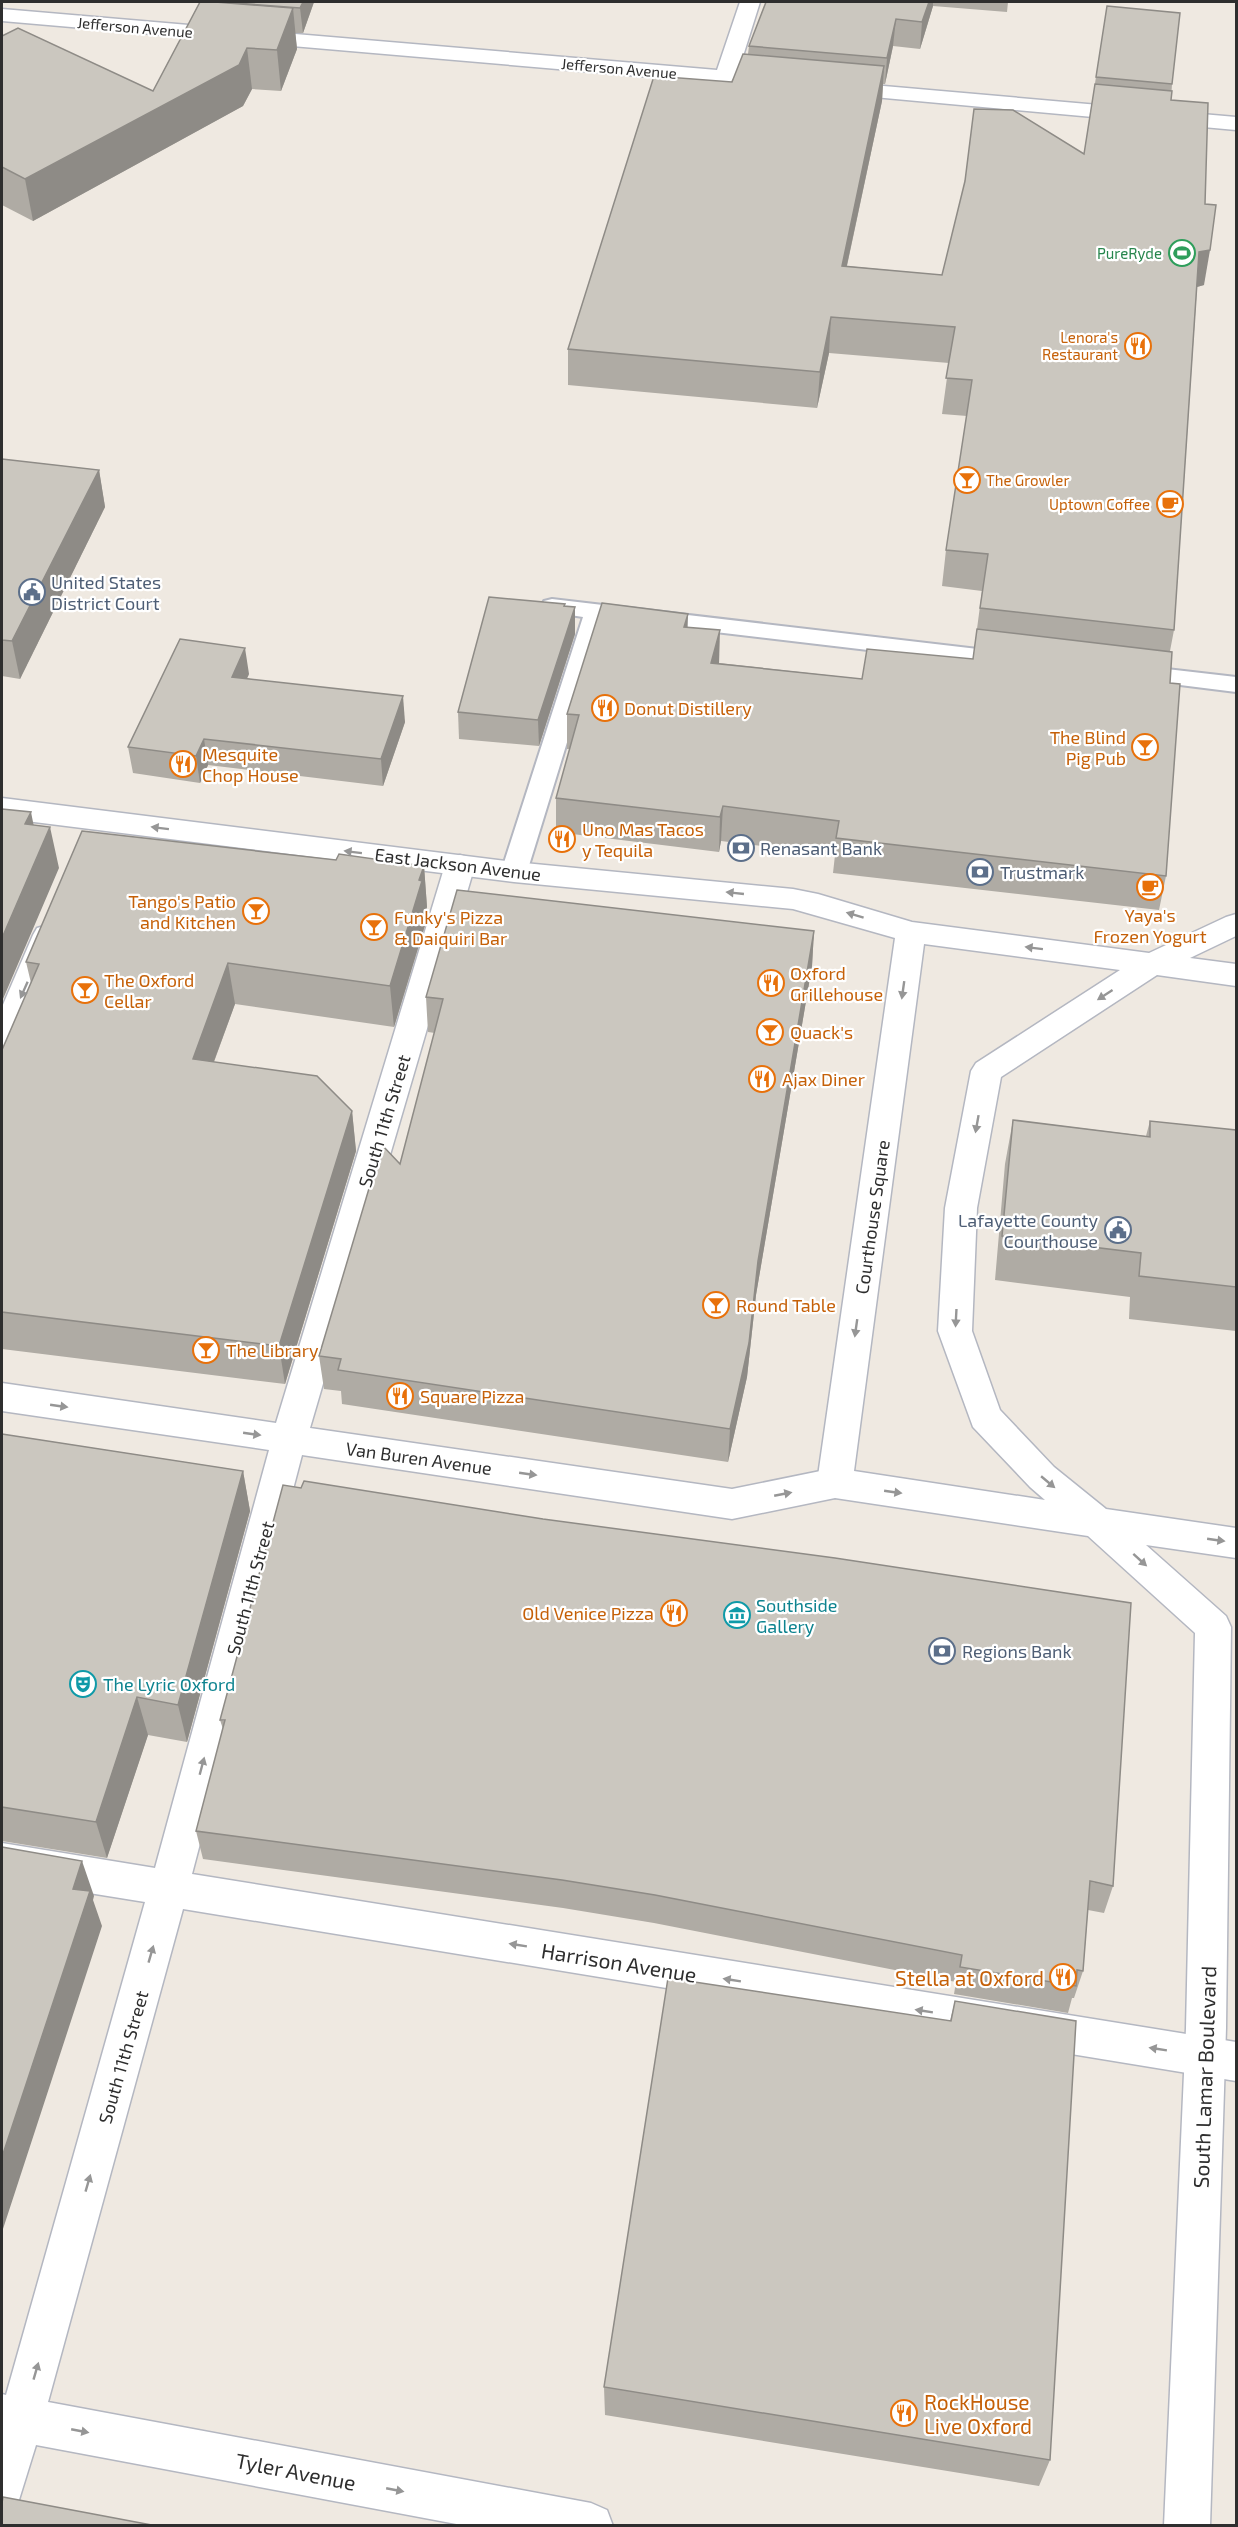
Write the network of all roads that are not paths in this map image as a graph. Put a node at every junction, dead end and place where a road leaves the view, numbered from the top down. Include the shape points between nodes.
1 (750, 2) edge
2 (2, 15) edge
3 (726, 77) junction
4 (797, 84) edge
5 (821, 86) edge
6 (1236, 124) edge
7 (552, 606) edge
8 (596, 612) junction
9 (1029, 662) edge
10 (1111, 671) edge
11 (1236, 685) edge
12 (2, 808) edge
13 (460, 865) junction
14 (514, 872) junction
15 (59, 910) edge
16 (1236, 924) edge
17 (911, 932) junction
18 (1154, 963) junction
19 (1236, 975) edge
20 (2, 1041) edge
21 (2, 1397) edge
22 (290, 1439) junction
23 (835, 1483) junction
24 (1096, 1521) junction
25 (1236, 1543) edge
26 (1225, 1621) edge
27 (2, 1861) edge
28 (170, 1888) junction
29 (1221, 2060) edge
30 (12, 2418) edge
31 (2, 2487) edge
32 (591, 2526) edge
33 (1187, 2526) edge

1 - 3 street
2 - 3 street, Jefferson Avenue
3 - 4 street, Jefferson Avenue
5 - 6 street
7 - 8 lane
8 - 9 lane
8 - 14 lane
10 - 11 lane
13 -> 12 street, East Jackson Avenue via 91,833
13 - 14 street, East Jackson Avenue
13 - 22 street, South 11th Street
17 -> 14 street, East Jackson Avenue via 793,899
15 -> 20 street
16 - 18 street
18 -> 17 street
17 -> 23 street, Courthouse Square
18 - 19 street
18 -> 24 street via 987,1071 961,1208 955,1331 986,1417 1042,1477
21 -> 22 street, Van Buren Avenue
22 -> 23 street, Van Buren Avenue via 732,1504
28 -> 22 street, South 11th Street
23 -> 24 street
24 -> 25 street
24 -> 26 street
26 - 29 street, South Lamar Boulevard
27 - 28 street, Harrison Avenue
29 -> 28 street, Harrison Avenue
30 -> 28 street, South 11th Street
29 - 33 street, South Lamar Boulevard
30 - 31 street, South 11th Street
30 -> 32 street, Tyler Avenue

